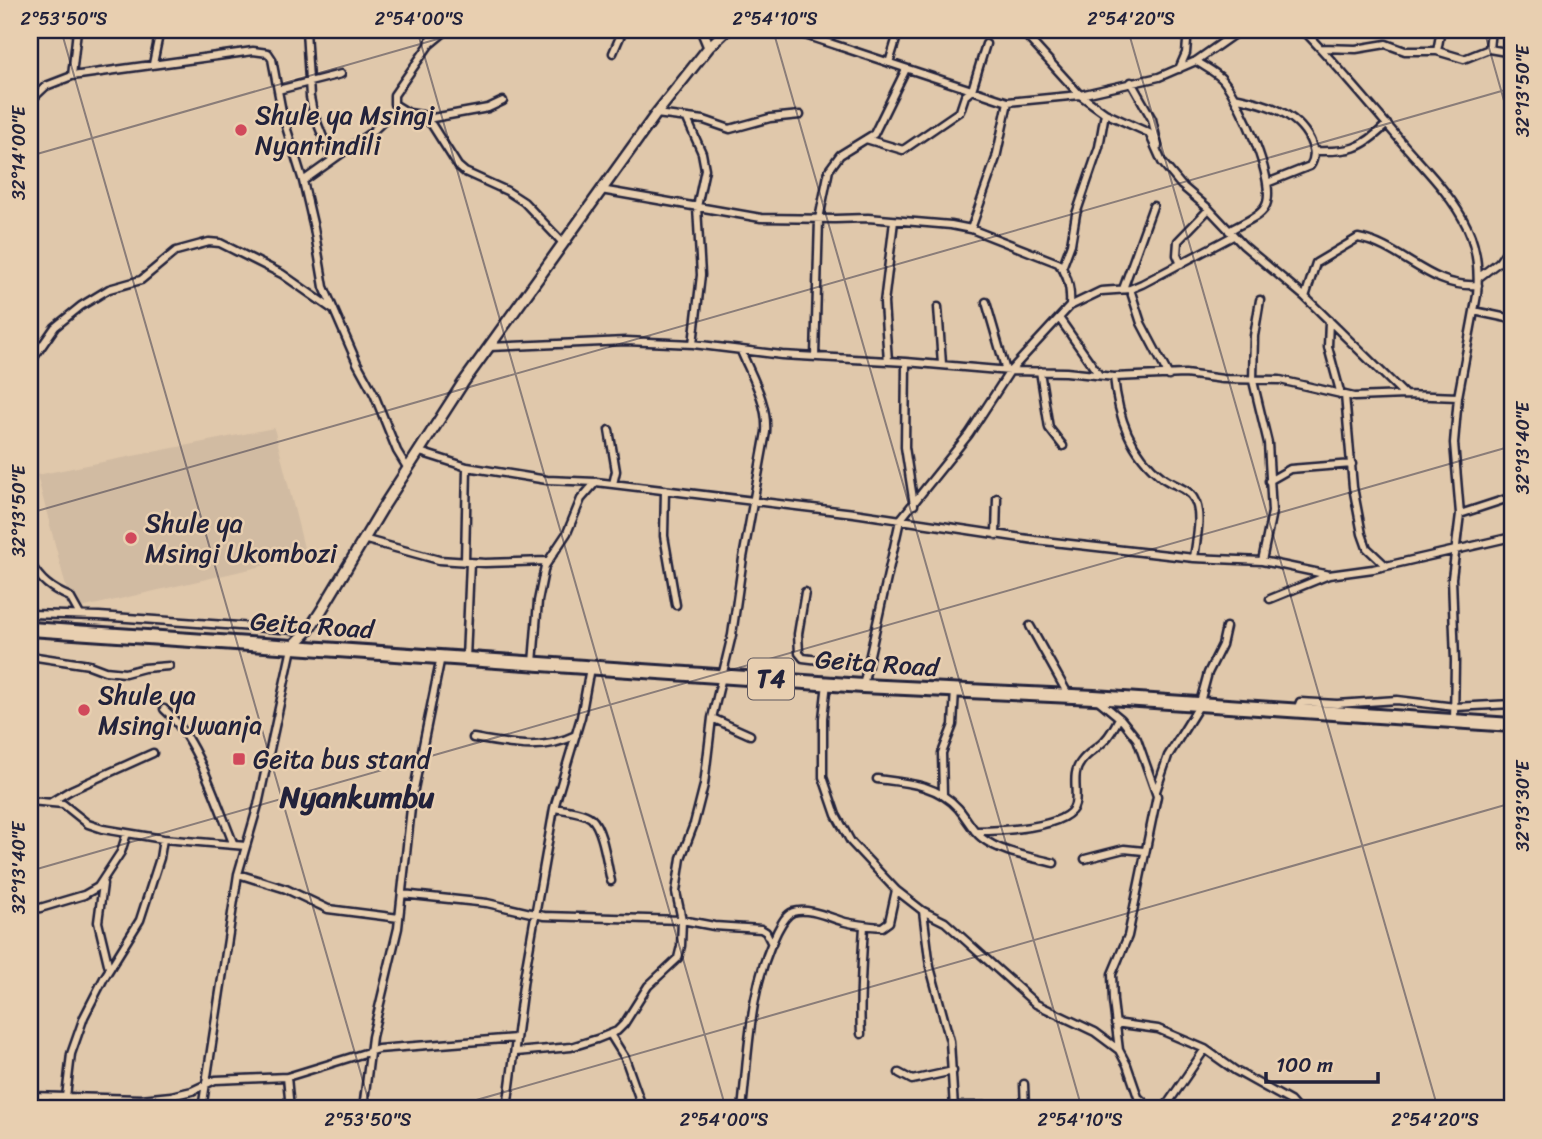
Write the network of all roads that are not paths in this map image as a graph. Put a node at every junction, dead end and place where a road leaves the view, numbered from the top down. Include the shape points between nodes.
1 (77, 30) edge
2 (160, 30) edge
3 (306, 30) edge
4 (432, 30) edge
5 (447, 30) edge
6 (624, 30) edge
7 (702, 30) edge
8 (726, 30) edge
9 (790, 30) edge
10 (899, 30) edge
11 (1021, 30) edge
12 (1188, 30) edge
13 (1240, 30) edge
14 (1303, 30) edge
15 (1441, 30) edge
16 (1491, 30) edge
17 (986, 44) dead end
18 (429, 45) junction
19 (709, 47) junction
20 (1321, 48) junction
21 (1489, 49) junction
22 (1437, 51) junction
23 (613, 53) dead end
24 (1512, 53) edge
25 (1196, 61) junction
26 (889, 63) junction
27 (153, 64) junction
28 (906, 69) junction
29 (1179, 69) junction
30 (341, 74) dead end
31 (72, 76) junction
32 (308, 82) junction
33 (1131, 82) junction
34 (278, 90) junction
35 (972, 90) junction
36 (1080, 95) junction
37 (1234, 97) junction
38 (30, 101) edge
39 (503, 101) dead end
40 (1008, 102) junction
41 (409, 113) junction
42 (1105, 113) junction
43 (656, 114) junction
44 (800, 115) dead end
45 (427, 119) junction
46 (687, 119) junction
47 (1387, 124) junction
48 (866, 139) junction
49 (1314, 151) junction
50 (1158, 152) junction
51 (332, 159) junction
52 (303, 181) junction
53 (1267, 183) junction
54 (600, 189) junction
55 (1153, 206) dead end
56 (696, 207) junction
57 (1209, 209) junction
58 (819, 219) junction
59 (894, 221) junction
60 (971, 229) junction
61 (1231, 233) junction
62 (562, 242) junction
63 (1512, 243) edge
64 (1181, 264) junction
65 (1062, 268) junction
66 (1478, 281) junction
67 (1127, 289) junction
68 (1305, 298) junction
69 (1260, 300) dead end
70 (986, 302) dead end
71 (1070, 306) junction
72 (938, 307) dead end
73 (333, 310) junction
74 (1474, 311) junction
75 (1059, 318) junction
76 (1512, 319) edge
77 (1329, 320) junction
78 (693, 344) junction
79 (489, 346) junction
80 (741, 351) junction
81 (815, 357) junction
82 (888, 361) junction
83 (906, 362) junction
84 (30, 363) edge
85 (942, 364) junction
86 (1008, 371) junction
87 (1041, 371) junction
88 (1099, 375) junction
89 (1169, 376) junction
90 (1114, 377) junction
91 (1253, 381) junction
92 (1343, 395) junction
93 (1405, 395) junction
94 (1458, 397) junction
95 (609, 430) dead end
96 (1063, 446) dead end
97 (419, 452) junction
98 (1352, 464) junction
99 (467, 467) junction
100 (408, 468) junction
101 (1269, 481) junction
102 (596, 482) junction
103 (613, 484) junction
104 (665, 490) junction
105 (1512, 497) edge
106 (997, 498) dead end
107 (754, 501) junction
108 (914, 505) junction
109 (1460, 514) junction
110 (900, 520) junction
111 (996, 535) junction
112 (1512, 537) edge
113 (363, 539) junction
114 (1455, 549) junction
115 (1194, 558) junction
116 (547, 561) junction
117 (1262, 561) junction
118 (467, 562) junction
119 (30, 563) edge
120 (1386, 566) junction
121 (1329, 575) junction
122 (805, 592) dead end
123 (1270, 599) dead end
124 (676, 606) dead end
125 (30, 614) edge
126 (79, 615) junction
127 (1030, 625) dead end
128 (1226, 627) dead end
129 (30, 629) edge
130 (308, 631) junction
131 (292, 647) junction
132 (30, 656) edge
133 (441, 657) junction
134 (467, 659) junction
135 (533, 664) junction
136 (169, 666) dead end
137 (869, 666) junction
138 (590, 667) junction
139 (724, 676) junction
140 (827, 682) junction
141 (863, 686) junction
142 (955, 690) junction
143 (1069, 696) junction
144 (1094, 697) junction
145 (1512, 704) edge
146 (1199, 706) junction
147 (1455, 707) junction
148 (164, 709) dead end
149 (1297, 710) junction
150 (712, 718) junction
151 (1119, 718) junction
152 (1454, 722) junction
153 (1512, 725) edge
154 (750, 734) dead end
155 (576, 735) junction
156 (473, 738) dead end
157 (153, 753) dead end
158 (877, 779) dead end
159 (1156, 791) junction
160 (943, 794) junction
161 (30, 800) edge
162 (50, 802) junction
163 (554, 808) junction
164 (975, 831) junction
165 (127, 833) junction
166 (163, 839) junction
167 (234, 845) junction
168 (246, 846) junction
169 (1144, 851) junction
170 (1085, 859) dead end
171 (1055, 863) dead end
172 (238, 874) junction
173 (611, 881) dead end
174 (103, 883) junction
175 (897, 890) junction
176 (402, 894) junction
177 (30, 911) edge
178 (923, 911) junction
179 (536, 915) junction
180 (399, 918) junction
181 (682, 920) junction
182 (864, 926) junction
183 (772, 944) junction
184 (109, 968) junction
185 (1115, 1023) junction
186 (610, 1034) junction
187 (861, 1034) dead end
188 (516, 1038) junction
189 (1205, 1049) junction
190 (1119, 1050) junction
191 (370, 1051) junction
192 (516, 1052) junction
193 (953, 1071) junction
194 (899, 1073) dead end
195 (287, 1077) junction
196 (206, 1084) junction
197 (1024, 1084) dead end
198 (30, 1096) edge
199 (66, 1097) junction
200 (954, 1107) edge
201 (67, 1109) edge
202 (202, 1109) edge
203 (290, 1109) edge
204 (363, 1109) edge
205 (507, 1109) edge
206 (643, 1109) edge
207 (742, 1109) edge
208 (995, 1109) edge
209 (1025, 1109) edge
210 (1151, 1109) edge
211 (1164, 1109) edge
212 (1297, 1109) edge

1 - 31 street
2 - 27 street
3 - 32 street
4 - 18 street
5 - 18 street
6 - 23 street
7 - 19 main road
8 - 19 main road
9 - 26 street
10 - 26 street
11 - 36 street
12 - 29 street
13 - 25 street
14 - 20 street
15 - 22 street
16 - 21 street
17 - 35 street
18 - 41 street via 394,95 394,104
19 - 43 main road
20 - 22 street via 1386,44 1405,51
20 - 47 street
21 - 22 street via 1466,59
21 - 24 street
25 - 29 street
25 - 37 street via 1223,80
26 - 28 street
27 - 31 street
27 - 34 street via 265,52 272,60
28 - 35 street
28 - 48 street via 880,127
29 - 33 street
30 - 32 street
31 - 38 street via 46,86
32 - 34 street
32 - 51 street via 313,112
33 - 36 street
33 - 50 street via 1152,118
34 - 52 street
35 - 40 street
35 - 48 street via 954,117 906,149
36 - 40 street
36 - 42 street
37 - 49 street via 1290,116 1306,133
37 - 53 street via 1254,138
39 - 45 street
40 - 60 street via 996,158
41 - 45 street
41 - 51 street via 389,116
42 - 50 street via 1149,133
42 - 65 street
43 - 46 street
43 - 54 main road
44 - 46 street via 770,117 730,129
45 - 62 street via 458,166 524,202
46 - 56 street via 705,169
47 - 49 street via 1358,148
47 - 66 street via 1463,219
48 - 58 street via 832,164
49 - 53 street via 1310,166
50 - 57 street via 1172,174
51 - 52 street
52 - 73 street via 324,287
53 - 61 street via 1267,205 1262,212
54 - 56 street
54 - 62 main road
55 - 67 street
56 - 58 street via 761,218
56 - 78 street via 701,275
57 - 61 street
57 - 64 street via 1178,242
58 - 59 street
58 - 81 street
59 - 60 street
59 - 82 street via 884,303
60 - 65 street
61 - 64 street
61 - 68 street
62 - 79 main road
63 - 66 street
64 - 67 street
65 - 71 street
66 - 68 street via 1444,282 1358,237 1316,262
66 - 74 street
67 - 71 street via 1101,291
67 - 89 street
68 - 77 street
69 - 91 street
70 - 86 street
71 - 75 street
72 - 85 street
73 - 84 street via 282,274 220,243 209,242 176,251 141,281 109,289 81,306 55,327
73 - 100 street
74 - 76 street
74 - 94 street
75 - 86 street
75 - 88 street
77 - 92 street via 1328,347
77 - 93 street
78 - 79 street via 626,341
78 - 80 street
79 - 97 main road
80 - 81 street
80 - 107 street via 767,419
81 - 82 street
82 - 83 street
83 - 85 street
83 - 108 street via 905,447
85 - 86 street
86 - 87 street
86 - 108 street via 969,434
87 - 88 street
87 - 96 street via 1049,428
88 - 90 street
89 - 90 street
89 - 91 street via 1196,374
90 - 115 street via 1118,411 1132,445 1157,473 1196,500
91 - 92 street via 1294,382
91 - 101 street via 1268,443
92 - 93 street
92 - 98 street
93 - 94 street
94 - 109 street via 1454,457
95 - 103 street via 616,471
97 - 99 street
97 - 100 main road
98 - 101 street via 1290,469
98 - 120 street via 1364,541
99 - 102 street via 547,480
99 - 118 street
100 - 113 main road
101 - 117 street via 1272,512
102 - 103 street
102 - 116 street via 581,499 567,533
103 - 104 street
104 - 107 street
104 - 124 street via 664,536
105 - 109 street
106 - 111 street
107 - 110 street
107 - 139 street
108 - 110 street
109 - 114 street
110 - 111 street
110 - 137 street
111 - 115 street
112 - 114 street
113 - 118 street
113 - 130 main road
114 - 120 street
114 - 147 street via 1451,601
115 - 117 street
116 - 118 street
116 - 135 street
117 - 121 street
118 - 134 street
119 - 126 street via 52,590 71,597
120 - 121 street
121 - 123 street
122 - 137 street via 798,634 803,658
125 - 126 street
126 - 130 street
127 - 143 street
128 - 146 street
129 - 131 highway, Geita Road / T4
130 - 131 main road
131 - 133 highway, Geita Road / T4
131 - 168 street
132 - 136 street via 125,673
133 - 134 highway, Geita Road / T4
133 - 176 street via 412,799
134 - 135 highway, Geita Road / T4
135 - 138 highway, Geita Road / T4
137 - 141 street
138 - 139 highway, Geita Road / T4
138 - 155 street
139 - 140 highway, Geita Road / T4
139 - 150 street
140 - 141 highway, Geita Road / T4
140 - 175 street via 822,765 829,796 851,842
141 - 142 highway, Geita Road / T4
142 - 143 highway, Geita Road / T4
142 - 160 street via 953,725 942,753
143 - 144 highway, Geita Road / T4
144 - 146 highway, Geita Road / T4
144 - 151 street
145 - 147 street
146 - 149 highway, Geita Road / T4
146 - 159 street via 1172,749
147 - 149 street via 1397,700 1300,702
147 - 152 street
148 - 167 street via 187,738
149 - 152 highway, Geita Road / T4
150 - 154 street
150 - 181 street via 704,785 681,858 677,905
151 - 159 street via 1137,739
151 - 164 street via 1106,740 1080,762 1072,810 1023,830
152 - 153 highway, Geita Road / T4
155 - 156 street via 559,743 529,747
155 - 163 street
157 - 162 street
158 - 160 street via 927,786
159 - 169 street
160 - 164 street
161 - 162 street
162 - 165 street via 63,804 94,827
163 - 173 street via 593,820
163 - 179 street
164 - 171 street via 1000,847
165 - 166 street
165 - 174 street
166 - 167 street
166 - 184 street via 140,920
167 - 168 street
168 - 172 street
169 - 170 street via 1124,849
169 - 185 street via 1128,936 1112,974
172 - 180 street via 328,909
172 - 196 street
174 - 177 street via 88,893
174 - 184 street via 98,922
175 - 178 street
175 - 182 street via 889,922 882,927
176 - 179 street via 486,903
176 - 180 street
178 - 190 street via 945,922 1036,1004 1095,1032
178 - 193 street
179 - 181 street
179 - 188 street
180 - 191 street
181 - 183 street via 763,929
181 - 186 street via 678,958 648,986 624,1024
182 - 183 street via 792,912
182 - 187 street
183 - 207 street via 751,1018
184 - 199 street via 71,1054
185 - 189 street via 1158,1029
185 - 190 street
186 - 192 street via 571,1046
186 - 206 street via 625,1058
188 - 191 street
188 - 192 street
189 - 211 street
189 - 212 street
190 - 210 street via 1138,1097
191 - 195 street
191 - 204 street
192 - 205 street
193 - 194 street via 912,1080
193 - 200 street
195 - 196 street via 223,1079
195 - 203 street
196 - 199 street via 165,1097
196 - 202 street
197 - 209 street
198 - 199 street
199 - 201 street
200 - 208 street

